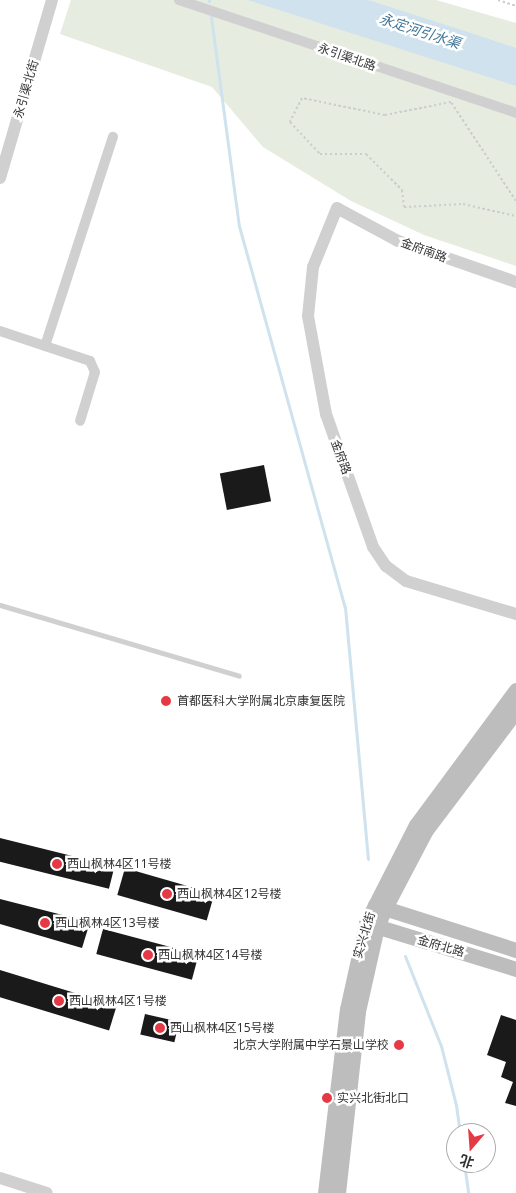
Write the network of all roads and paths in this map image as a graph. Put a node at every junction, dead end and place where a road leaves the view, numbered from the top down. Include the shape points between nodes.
1 (52, 0) edge
2 (179, 0) edge
3 (498, 0) edge
4 (516, 6) edge
5 (516, 113) edge
6 (113, 137) dead end
7 (0, 178) edge
8 (516, 201) edge
9 (337, 208) joint
10 (516, 216) edge
11 (516, 282) edge
12 (0, 331) edge
13 (45, 346) junction
14 (80, 421) dead end
15 (0, 605) edge
16 (516, 614) edge
17 (239, 676) dead end
18 (516, 690) edge
19 (516, 711) edge
20 (379, 906) junction
21 (372, 925) junction
22 (516, 950) edge
23 (516, 969) edge
24 (0, 1178) edge
25 (47, 1193) edge
26 (326, 1193) edge
27 (338, 1193) edge

1 - 7 street, 永引渠北街
2 - 5 street, 永引渠北路
3 - 4 path
6 - 13 street
8 - 10 path via 451,102 385,114 302,98 290,122 320,154 366,154 402,190 404,208 463,204
9 - 11 street, 金府南路 via 398,241
9 - 16 street, 金府路 via 313,267 308,316 326,414 373,547 386,566 406,581
12 - 13 street
13 - 14 street via 82,357 94,366
15 - 17 lane
18 - 20 main road, 实兴北街 via 416,825
19 - 20 main road, 实兴北街 via 426,830
20 - 21 main road, 实兴北街
20 - 22 main road, 金府北路
21 - 23 main road, 金府北路
21 - 26 main road, 实兴北街 via 347,1009
21 - 27 main road, 实兴北街 via 358,1011
24 - 25 street

